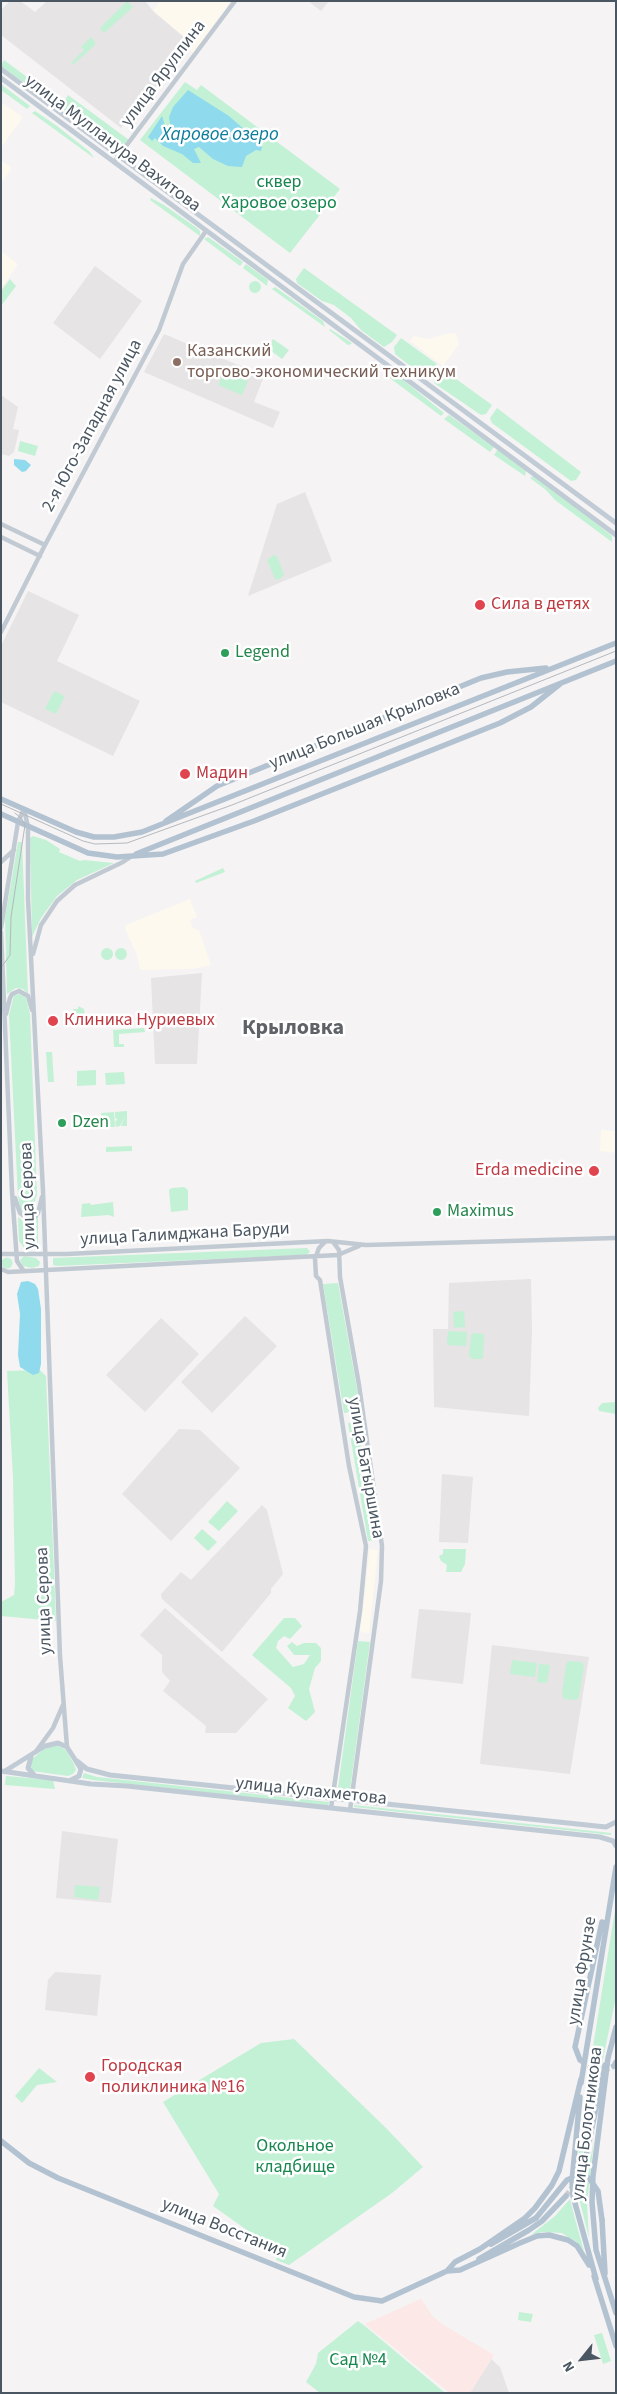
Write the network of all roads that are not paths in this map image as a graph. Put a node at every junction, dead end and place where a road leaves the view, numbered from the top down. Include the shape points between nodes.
1 (235, 1) edge
2 (1, 70) edge
3 (1, 78) edge
4 (120, 156) junction
5 (114, 162) junction
6 (206, 231) junction
7 (616, 523) edge
8 (1, 524) edge
9 (616, 535) edge
10 (1, 537) edge
11 (45, 545) junction
12 (40, 556) junction
13 (1, 632) edge
14 (616, 643) edge
15 (616, 661) edge
16 (553, 667) junction
17 (560, 684) junction
18 (1, 799) edge
19 (24, 809) junction
20 (1, 814) edge
21 (18, 822) junction
22 (159, 826) junction
23 (28, 827) junction
24 (14, 849) junction
25 (132, 856) junction
26 (1, 862) edge
27 (1, 928) edge
28 (1, 932) edge
29 (32, 960) junction
30 (34, 1016) junction
31 (4, 1018) junction
32 (43, 1190) junction
33 (12, 1192) junction
34 (616, 1238) edge
35 (326, 1241) junction
36 (332, 1242) junction
37 (366, 1245) junction
38 (16, 1253) junction
39 (45, 1253) junction
40 (1, 1254) edge
41 (316, 1255) junction
42 (338, 1255) junction
43 (45, 1268) junction
44 (1, 1269) edge
45 (23, 1270) junction
46 (63, 1704) junction
47 (67, 1747) junction
48 (35, 1752) junction
49 (77, 1761) junction
50 (3, 1771) edge
51 (34, 1775) junction
52 (71, 1780) junction
53 (334, 1798) junction
54 (351, 1799) junction
55 (331, 1808) junction
56 (350, 1810) junction
57 (616, 1822) edge
58 (616, 1846) edge
59 (616, 1867) edge
60 (610, 1896) junction
61 (616, 2027) edge
62 (608, 2058) junction
63 (580, 2060) dead end
64 (582, 2079) junction
65 (1, 2141) edge
66 (586, 2156) tunnel mouth
67 (566, 2196) tunnel mouth
68 (480, 2249) junction
69 (474, 2263) junction
70 (443, 2273) junction
71 (596, 2279) junction
72 (606, 2282) junction
73 (616, 2313) edge
74 (616, 2346) edge

1 - 4 street, улица Яруллина
2 - 4 main road, улица Мулланура Вахитова
3 - 5 main road, улица Мулланура Вахитова
4 - 5 street, улица Яруллина
4 - 7 main road, улица Мулланура Вахитова
5 - 6 main road, улица Мулланура Вахитова
6 - 9 main road, улица Мулланура Вахитова
6 - 11 street, 2-я Юго-Западная улица via 183,264 159,330
8 - 11 street
10 - 12 street
11 - 12 street, 2-я Юго-Западная улица
12 - 13 street, 2-я Юго-Западная улица
14 - 16 main road, улица Большая Крыловка
15 - 17 main road, улица Большая Крыловка
16 - 22 main road, улица Большая Крыловка
16 - 22 main road via 481,678 217,786
17 - 25 main road, улица Большая Крыловка
17 - 25 main road via 525,712 457,741 174,851
18 - 19 main road, улица Большая Крыловка
19 - 21 street
19 - 22 main road, улица Большая Крыловка via 94,837 124,836
19 - 23 street, улица Серова
20 - 21 main road
21 - 23 main road
21 - 24 street
23 - 25 main road via 88,853 104,857
23 - 29 street, улица Серова
24 - 26 street
24 - 27 street
25 - 29 street via 76,884 57,901 41,925
28 - 31 street, улица Серова
29 - 30 street, улица Серова
30 - 31 street via 28,996 19,991 12,994
30 - 32 street, улица Серова
31 - 33 street, улица Серова
32 - 33 street via 38,1213 28,1219 20,1213
32 - 39 street, улица Серова
33 - 38 street, улица Серова
34 - 37 street
35 - 36 street, улица Галимджана Баруди
35 - 39 street, улица Галимджана Баруди
35 - 41 street
36 - 37 street, улица Галимджана Баруди
36 - 42 street, улица Батыршина via 337,1246
37 - 42 street
38 - 39 street, улица Галимджана Баруди
38 - 40 street, улица Галимджана Баруди
38 - 45 street, улица Серова
39 - 43 street, улица Серова
41 - 42 street, улица Галимджана Баруди
41 - 43 street, улица Галимджана Баруди
41 - 53 street, улица Батыршина via 316,1276 320,1280 366,1546
42 - 54 street, улица Батыршина via 382,1546 381,1581
43 - 45 street, улица Галимджана Баруди
43 - 46 street, улица Серова
44 - 45 street, улица Галимджана Баруди via 8,1272
46 - 47 street, улица Серова
46 - 48 street, улица Серова via 53,1728
47 - 48 main road via 50,1744
47 - 49 main road
48 - 50 main road
48 - 51 main road via 28,1768
49 - 52 main road via 80,1773
49 - 53 main road, улица Кулахметова via 87,1768 110,1775
50 - 51 main road, улица Кулахметова
51 - 52 main road, улица Кулахметова
52 - 55 main road, улица Кулахметова
53 - 54 main road, улица Кулахметова
53 - 55 street, улица Батыршина
54 - 56 street, улица Батыршина
54 - 57 main road, улица Кулахметова via 606,1827
55 - 56 main road, улица Кулахметова
56 - 58 main road, улица Кулахметова via 604,1838
59 - 60 main road, улица Фрунзе
60 - 63 main road via 592,1962 575,2047
60 - 64 main road, улица Фрунзе
61 - 62 main road, улица Болотникова
62 - 66 main road
62 - 72 main road, улица Болотникова via 592,2202 596,2250
64 - 68 main road, улица Восстания via 559,2171 552,2185 525,2218
64 - 71 main road via 572,2181
65 - 70 main road, улица Восстания via 45,2173 354,2297 382,2301
67 - 69 main road via 542,2221
68 - 70 main road, улица Восстания via 455,2262
68 - 72 main road, bridge via 536,2218 567,2180 583,2176 589,2178 598,2191
69 - 70 main road, улица Восстания
69 - 71 main road via 549,2234 576,2246 584,2254
71 - 74 main road
72 - 73 main road

